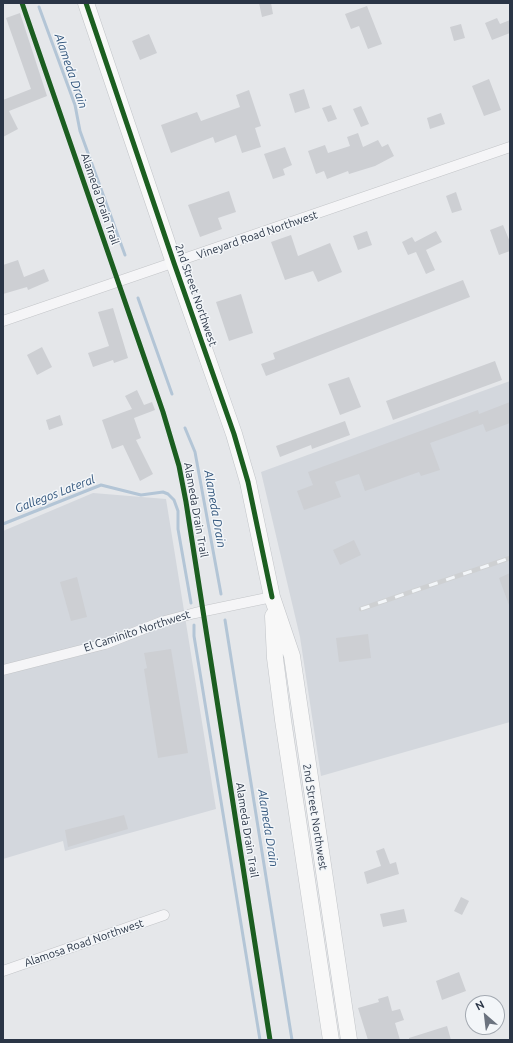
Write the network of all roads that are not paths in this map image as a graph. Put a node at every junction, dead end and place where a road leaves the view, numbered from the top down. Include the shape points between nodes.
1 (86, 3) edge
2 (510, 147) edge
3 (174, 263) junction
4 (3, 321) edge
5 (272, 597) junction
6 (3, 670) edge
7 (164, 915) dead end
8 (3, 971) edge
9 (331, 1040) edge
10 (349, 1040) edge

1 - 3 main road, 2nd Street Northwest
2 - 3 street, Vineyard Road Northwest
3 - 4 street, Vineyard Road Northwest
3 - 5 main road, 2nd Street Northwest via 234,434 248,482
5 - 6 street, El Caminito Northwest via 161,622 105,644
5 - 9 main road, 2nd Street Northwest via 275,658 283,720
5 - 10 main road, 2nd Street Northwest via 292,656
7 - 8 street, Alamosa Road Northwest

